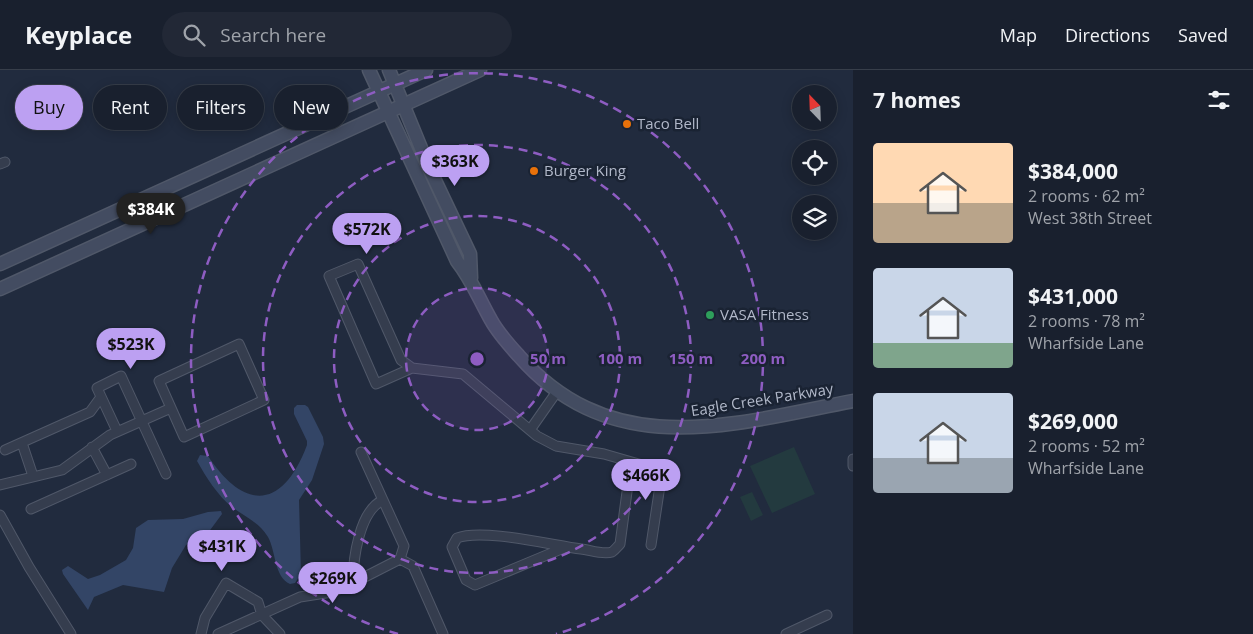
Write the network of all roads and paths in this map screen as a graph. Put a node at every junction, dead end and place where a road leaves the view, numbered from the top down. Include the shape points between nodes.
1 (369, 70) edge
2 (388, 70) edge
3 (426, 70) edge
4 (480, 70) edge
5 (394, 84) junction
6 (378, 91) junction
7 (402, 105) junction
8 (388, 112) junction
9 (0, 264) edge
10 (471, 278) junction
11 (0, 289) edge
12 (412, 368) junction
13 (558, 390) junction
14 (101, 397) junction
15 (853, 401) edge
16 (171, 408) junction
17 (141, 420) junction
18 (530, 430) junction
19 (117, 431) junction
20 (22, 443) junction
21 (92, 447) junction
22 (6, 450) dead end
23 (361, 452) dead end
24 (853, 460) edge
25 (631, 462) junction
26 (131, 464) dead end
27 (853, 466) edge
28 (166, 474) dead end
29 (107, 475) junction
30 (33, 476) junction
31 (0, 485) edge
32 (383, 500) junction
33 (31, 509) dead end
34 (0, 515) edge
35 (651, 545) dead end
36 (566, 547) junction
37 (400, 559) junction
38 (353, 583) junction
39 (827, 615) dead end
40 (262, 616) junction
41 (71, 634) edge
42 (201, 634) edge
43 (218, 634) edge
44 (280, 634) edge
45 (443, 634) edge
46 (786, 634) edge

1 - 6 main road, Eagle Creek Parkway
2 - 5 main road, Eagle Creek Parkway
3 - 5 main road
4 - 7 main road
5 - 6 main road
5 - 7 main road, Eagle Creek Parkway
6 - 8 main road, Eagle Creek Parkway
6 - 9 main road
7 - 8 main road
7 - 10 main road, Eagle Creek Parkway via 470,254
8 - 10 main road, Eagle Creek Parkway via 457,261
8 - 11 main road
10 - 13 main road, Eagle Creek Parkway via 497,330 530,368
12 - 12 street via 401,360 358,264 330,276 376,384
12 - 18 street via 462,374
13 - 15 main road, Eagle Creek Parkway via 607,415 669,428 722,426
13 - 18 street
14 - 17 street via 97,388 121,376
14 - 19 street
14 - 20 street via 90,412
16 - 16 street via 184,437 264,400 240,344 158,381
16 - 17 street
17 - 19 street
17 - 28 street
18 - 25 street via 556,446
19 - 21 street
20 - 22 street
20 - 30 street
21 - 29 street
21 - 30 street via 62,470
23 - 32 street
24 - 27 street
25 - 35 street via 653,466 660,476
25 - 36 street via 619,546 604,553
26 - 29 street
29 - 33 street
30 - 31 street
32 - 37 street via 404,546
32 - 38 street via 376,503 365,517 354,560
34 - 41 street
36 - 36 street via 468,534 453,542 453,551 471,584 482,584
37 - 38 street
37 - 45 street via 413,566
38 - 40 street via 332,592 304,596
39 - 46 street
40 - 42 street via 258,602 226,582 205,618
40 - 43 street
40 - 44 street

